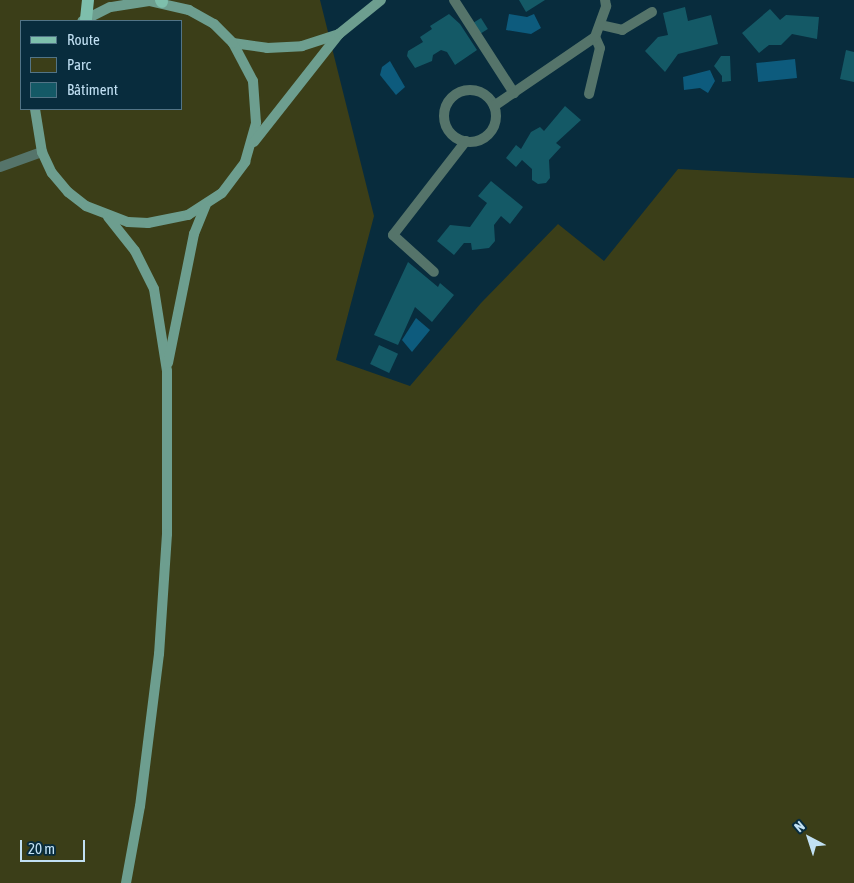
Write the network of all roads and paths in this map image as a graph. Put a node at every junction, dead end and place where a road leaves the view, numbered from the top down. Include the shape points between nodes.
1 (88, 0) edge
2 (381, 0) edge
3 (454, 0) edge
4 (604, 0) edge
5 (162, 1) edge
6 (652, 12) dead end
7 (84, 20) edge
8 (601, 25) junction
9 (340, 34) junction
10 (595, 37) junction
11 (233, 44) junction
12 (514, 93) junction
13 (589, 94) dead end
14 (494, 106) junction
15 (35, 110) edge
16 (466, 141) junction
17 (252, 144) junction
18 (42, 152) junction
19 (0, 167) edge
20 (206, 205) junction
21 (108, 217) junction
22 (434, 272) dead end
23 (167, 371) junction
24 (126, 883) edge

1 - 7 main road
2 - 9 main road
3 - 12 street
4 - 8 street via 606,6
5 - 7 main road via 123,3
5 - 11 main road via 206,19
6 - 8 street via 622,30
8 - 10 street
9 - 11 main road via 302,46 267,48
9 - 17 main road
10 - 12 street
10 - 13 street via 600,48
11 - 17 main road via 245,61 255,95 256,123
12 - 14 street
14 - 16 street via 495,124 490,132 484,138
14 - 16 street via 482,93 474,90 465,90 450,100 444,116 446,125 458,139
15 - 18 main road
16 - 22 street via 393,235
17 - 20 main road via 234,178
18 - 19 street
18 - 21 main road via 52,173 68,192
20 - 21 main road via 188,215 155,222 128,222
20 - 23 main road via 194,234
21 - 23 main road via 135,251 154,289
23 - 24 main road via 167,534 160,636 152,721

